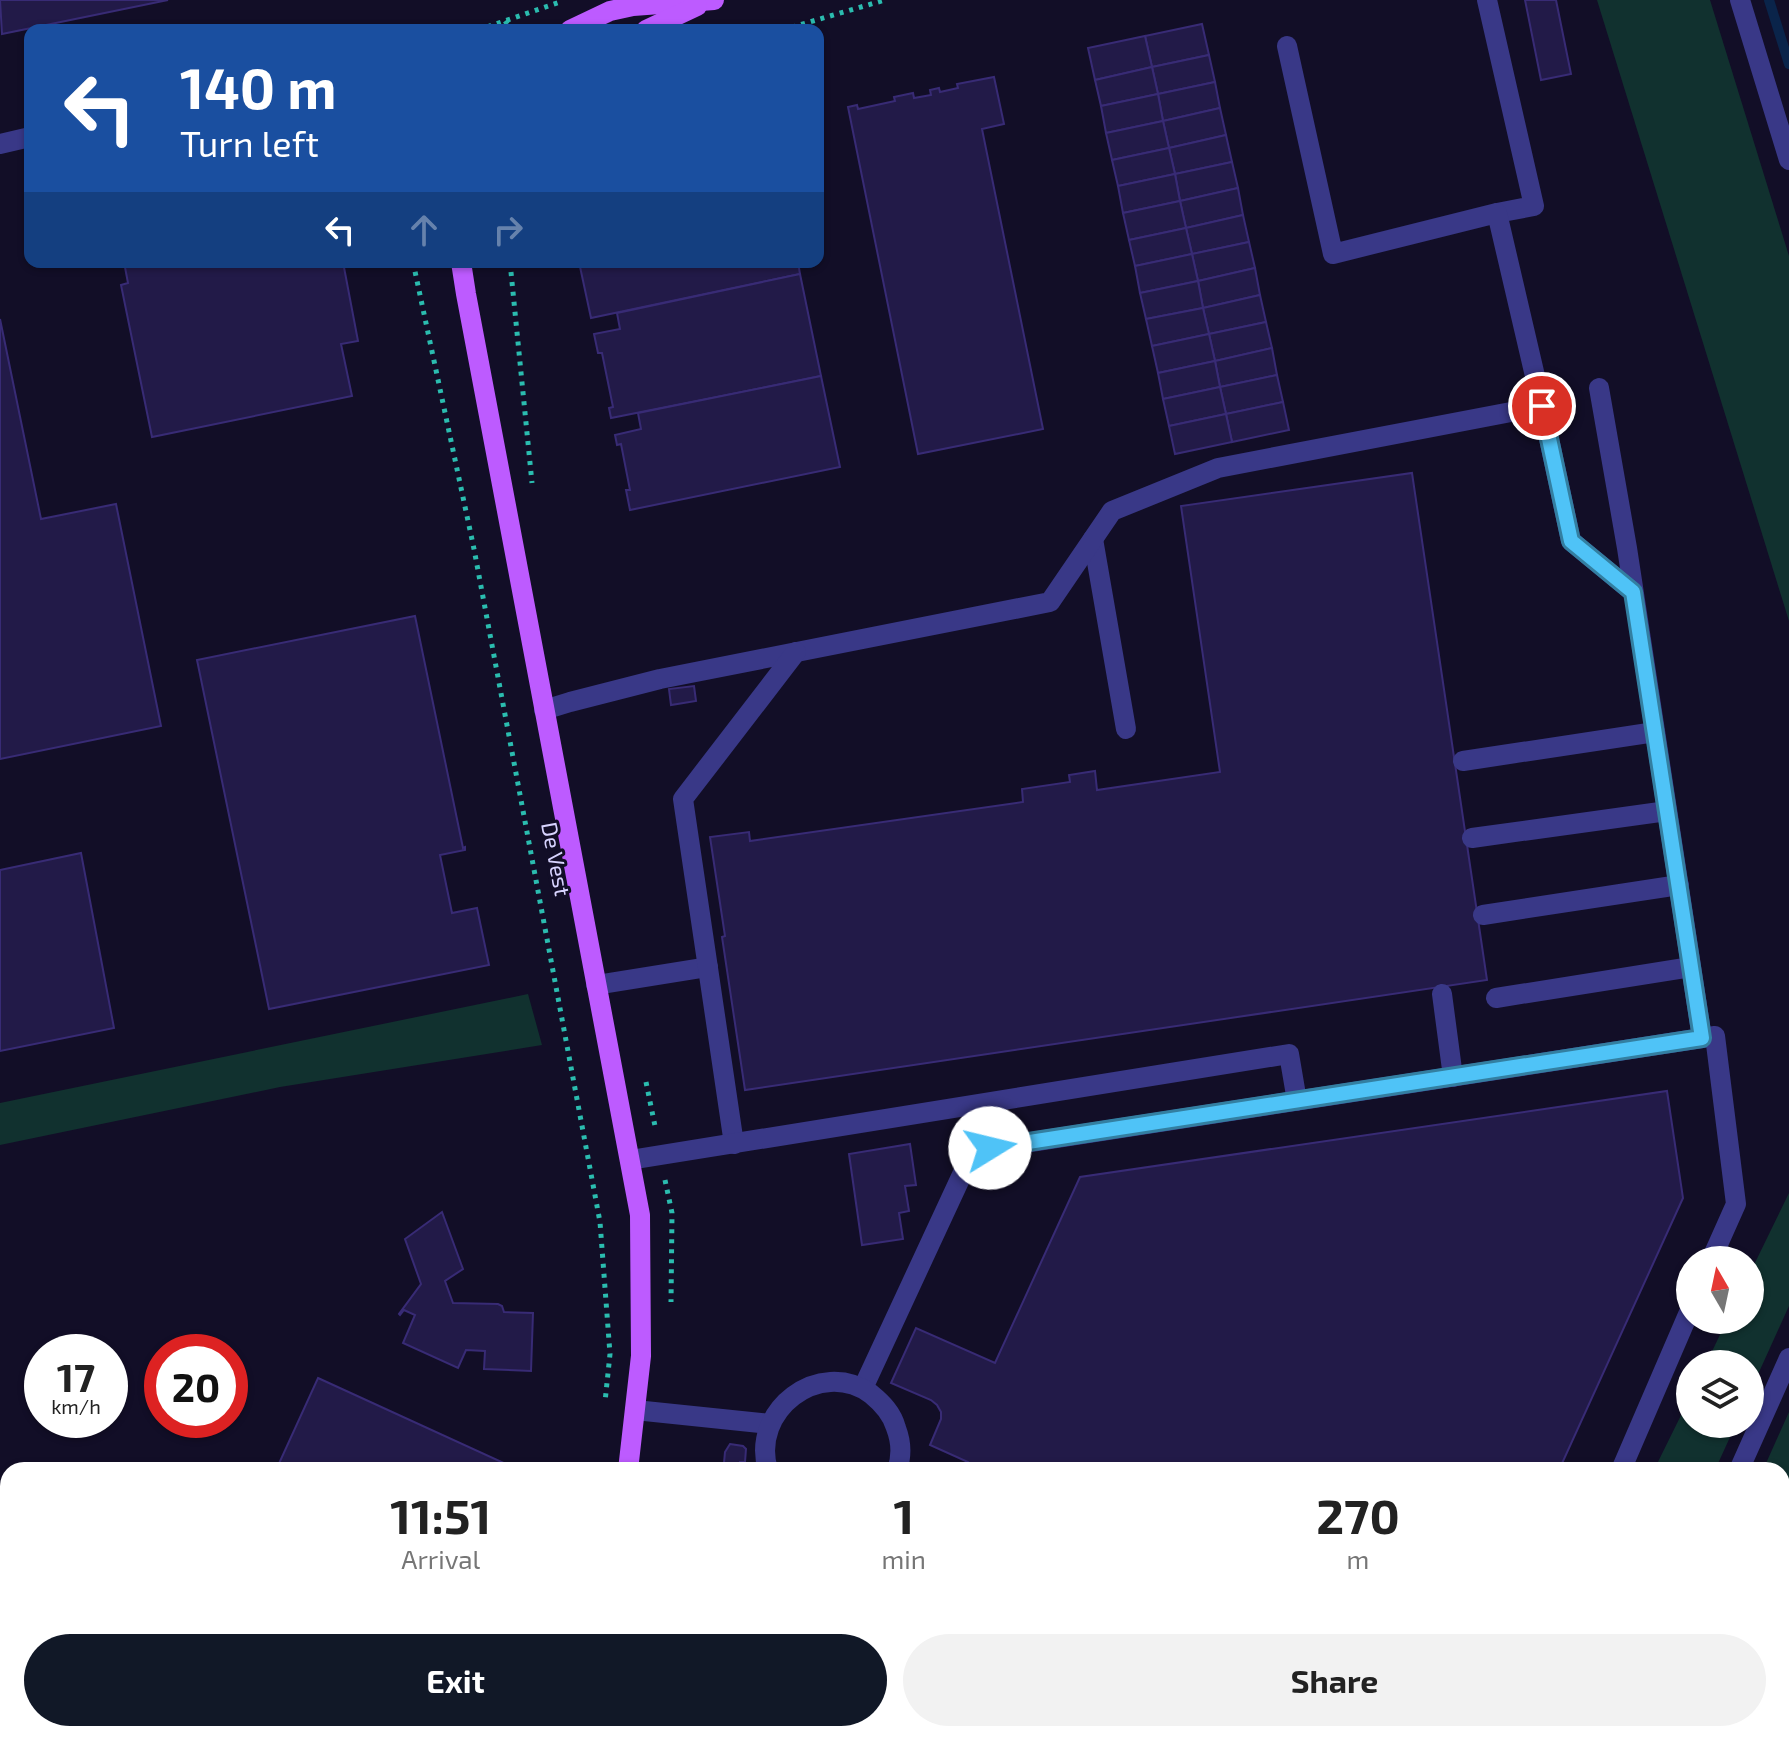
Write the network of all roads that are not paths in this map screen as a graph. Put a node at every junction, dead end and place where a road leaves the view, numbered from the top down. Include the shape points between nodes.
1 (1487, 0) edge
2 (1740, 0) edge
3 (711, 1) edge
4 (583, 24) edge
5 (659, 24) edge
6 (1287, 46) dead end
7 (24, 138) edge
8 (0, 144) edge
9 (1789, 160) edge
10 (1497, 213) junction
11 (462, 268) edge
12 (1599, 388) dead end
13 (1542, 406) junction
14 (1093, 539) junction
15 (1633, 592) junction
16 (796, 652) junction
17 (544, 710) junction
18 (1126, 729) dead end
19 (1655, 732) junction
20 (1463, 761) dead end
21 (1667, 811) junction
22 (1472, 838) dead end
23 (1679, 885) junction
24 (1483, 915) dead end
25 (708, 967) junction
26 (1691, 967) junction
27 (596, 985) junction
28 (1442, 994) dead end
29 (1496, 998) dead end
30 (1702, 1038) junction
31 (1453, 1077) junction
32 (1297, 1101) junction
33 (983, 1104) junction
34 (734, 1144) junction
35 (990, 1148) junction
36 (630, 1160) junction
37 (1717, 1246) edge
38 (1680, 1334) edge
39 (1789, 1358) edge
40 (863, 1388) junction
41 (635, 1410) junction
42 (770, 1424) junction
43 (629, 1462) edge
44 (767, 1462) edge
45 (899, 1462) edge
46 (1624, 1462) edge
47 (1743, 1462) edge

1 - 10 street via 1534,206
2 - 9 street
3 - 4 main road via 633,6
3 - 5 main road
6 - 10 street via 1333,254
7 - 8 street
10 - 13 street
11 - 17 main road, De Vest
12 - 15 street
13 - 14 street via 1218,468 1112,511
13 - 15 street via 1571,541
14 - 16 street via 1050,602
14 - 18 street
15 - 19 street
16 - 17 street via 660,679
16 - 25 street via 683,799
17 - 27 main road, De Vest
19 - 20 street
19 - 21 street
21 - 22 street
21 - 23 street
23 - 24 street
23 - 26 street
25 - 27 street
25 - 34 street
26 - 29 street
26 - 30 street
27 - 36 main road, De Vest
28 - 31 street
30 - 31 street
30 - 37 street via 1715,1036 1736,1204
31 - 32 street
32 - 33 street via 1289,1054
32 - 35 street
33 - 34 street
33 - 35 street
34 - 36 street
35 - 40 street via 973,1151
36 - 41 main road, De Vest via 640,1215 641,1356
38 - 46 street
39 - 47 street
40 - 42 street via 841,1382 799,1390
40 - 45 street via 894,1420 901,1442
41 - 42 street
41 - 43 main road, De Vest
42 - 44 street

